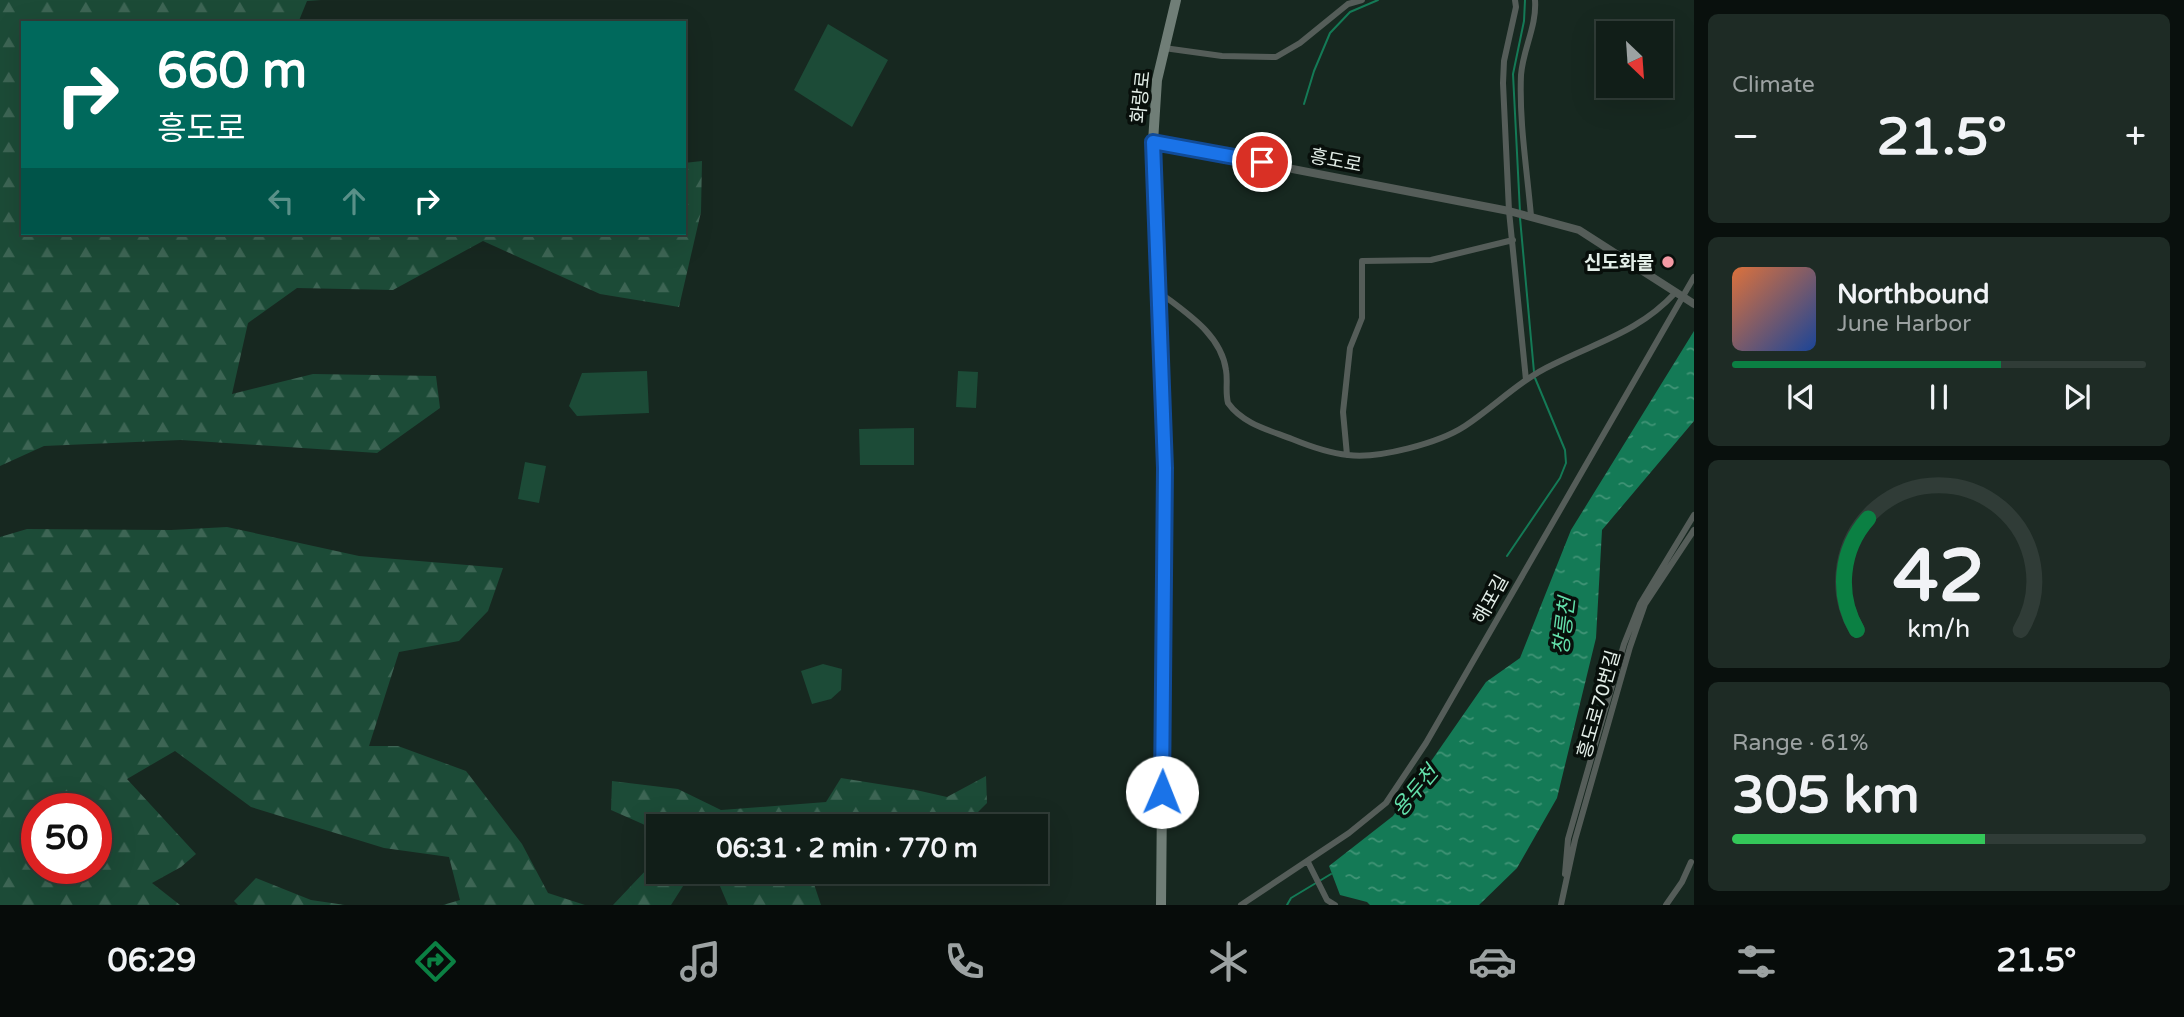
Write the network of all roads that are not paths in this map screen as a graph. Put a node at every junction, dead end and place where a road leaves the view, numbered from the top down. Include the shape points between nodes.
1 (1176, 0) edge
2 (1362, 0) edge
3 (1515, 0) edge
4 (1535, 0) edge
5 (1164, 48) junction
6 (1153, 142) junction
7 (1511, 211) junction
8 (1529, 216) junction
9 (1513, 240) junction
10 (1694, 277) edge
11 (1159, 292) junction
12 (1686, 299) edge
13 (1528, 379) junction
14 (1347, 455) junction
15 (1694, 515) edge
16 (1694, 530) edge
17 (1308, 862) junction
18 (1690, 862) dead end
19 (1565, 886) junction
20 (1562, 902) edge
21 (1161, 905) edge
22 (1241, 905) edge
23 (1335, 905) edge
24 (1569, 905) edge
25 (1666, 905) edge

1 - 5 main road, 화랑로
2 - 5 street, 화랑로 via 1348,4 1276,57
3 - 7 street via 1503,83
4 - 8 street via 1521,71
5 - 6 main road, 화랑로
6 - 7 street, 흥도로
6 - 11 main road, 화랑로
7 - 8 street, 흥도로
7 - 9 street
8 - 12 street via 1579,230
9 - 13 street
9 - 14 street via 1431,260 1362,261 1362,318 1350,348 1344,400
10 - 12 street, 해포길
11 - 14 street via 1211,335 1221,351 1227,371 1226,395 1234,411 1245,420 1309,446
11 - 21 main road, 화랑로 via 1165,468
12 - 13 street via 1663,306 1632,328
12 - 17 street, 해포길 via 1387,803
13 - 14 street via 1443,437 1367,456
15 - 19 street via 1640,604 1624,644 1568,839
16 - 19 street, 흥도로70번길 via 1646,604 1630,647
17 - 22 street, 해포길
17 - 23 street via 1327,900
18 - 25 street
19 - 20 street, 흥도로70번길
20 - 24 street, 흥도로70번길

